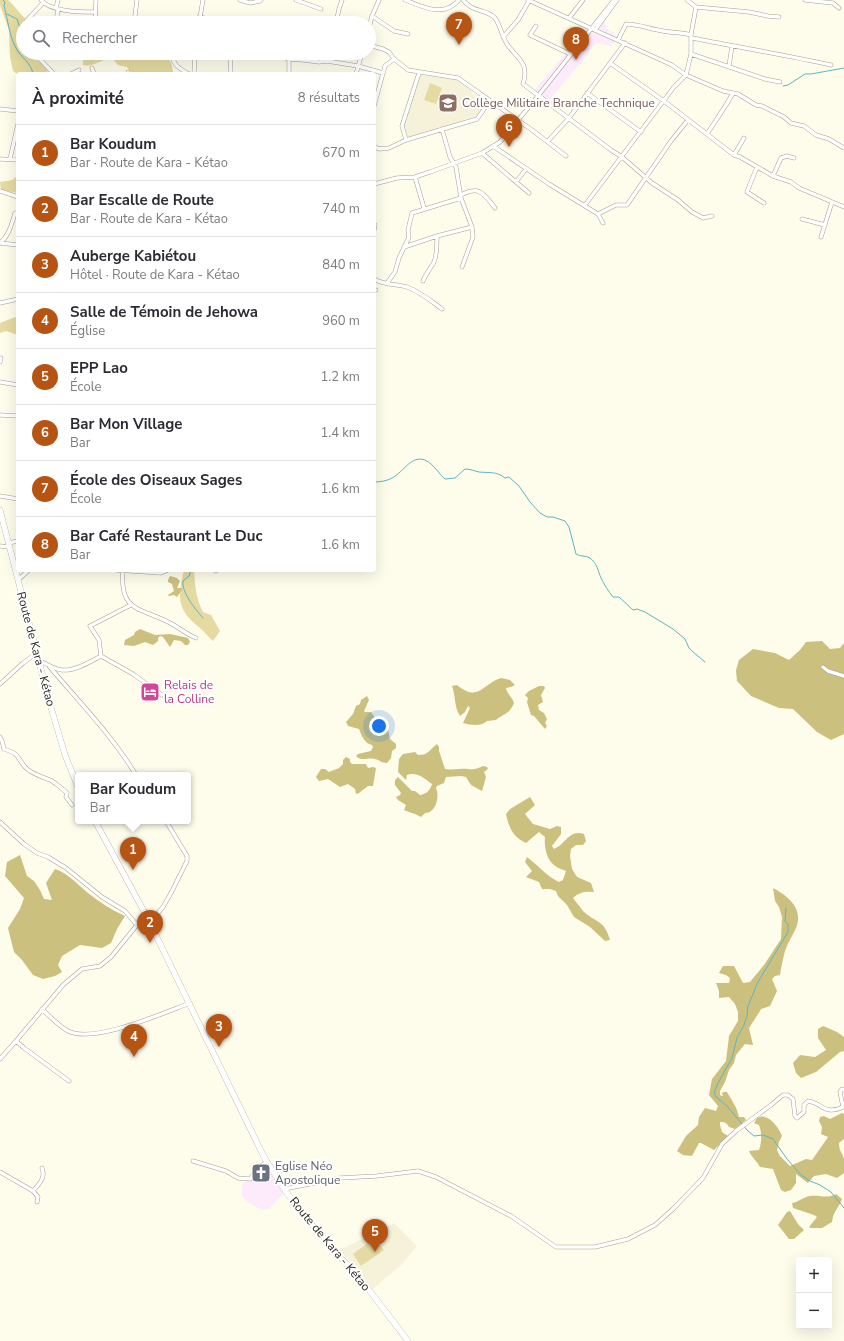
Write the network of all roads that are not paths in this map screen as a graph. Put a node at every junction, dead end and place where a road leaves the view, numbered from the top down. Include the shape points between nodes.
1 (58, 0) edge
2 (96, 0) edge
3 (137, 0) edge
4 (203, 0) edge
5 (240, 0) edge
6 (261, 0) edge
7 (296, 0) edge
8 (342, 0) edge
9 (379, 0) edge
10 (405, 0) edge
11 (460, 0) edge
12 (463, 0) edge
13 (529, 0) edge
14 (583, 0) edge
15 (614, 0) edge
16 (617, 0) edge
17 (687, 0) edge
18 (805, 0) edge
19 (42, 1) edge
20 (696, 7) junction
21 (321, 8) dead end
22 (839, 8) dead end
23 (57, 9) junction
24 (95, 12) junction
25 (30, 16) edge
26 (56, 16) edge
27 (95, 16) edge
28 (135, 16) edge
29 (199, 16) edge
30 (338, 16) edge
31 (372, 16) edge
32 (780, 17) dead end
33 (569, 18) junction
34 (376, 19) edge
35 (536, 26) dead end
36 (594, 29) junction
37 (408, 34) dead end
38 (503, 37) junction
39 (691, 37) junction
40 (618, 40) junction
41 (624, 43) junction
42 (732, 46) junction
43 (376, 47) edge
44 (570, 54) junction
45 (691, 54) junction
46 (394, 59) junction
47 (41, 60) edge
48 (173, 60) edge
49 (195, 60) edge
50 (230, 60) edge
51 (289, 60) edge
52 (299, 60) edge
53 (360, 60) edge
54 (327, 61) joint
55 (610, 63) junction
56 (831, 65) dead end
57 (358, 66) junction
58 (728, 66) junction
59 (92, 68) dead end
60 (79, 70) dead end
61 (52, 72) edge
62 (75, 72) edge
63 (93, 72) edge
64 (186, 72) edge
65 (194, 72) edge
66 (231, 72) edge
67 (289, 72) edge
68 (356, 72) edge
69 (383, 73) junction
70 (419, 73) junction
71 (686, 74) junction
72 (780, 82) dead end
73 (587, 93) junction
74 (733, 93) junction
75 (538, 96) junction
76 (376, 97) edge
77 (490, 101) junction
78 (664, 101) junction
79 (0, 109) edge
80 (16, 111) edge
81 (569, 118) junction
82 (518, 120) junction
83 (688, 120) junction
84 (442, 129) junction
85 (641, 132) junction
86 (16, 133) edge
87 (706, 134) junction
88 (744, 138) dead end
89 (406, 140) junction
90 (548, 141) junction
91 (493, 146) junction
92 (376, 148) edge
93 (844, 148) edge
94 (482, 153) junction
95 (734, 155) junction
96 (566, 156) dead end
97 (622, 156) junction
98 (794, 158) dead end
99 (0, 159) edge
100 (10, 159) junction
101 (16, 160) edge
102 (453, 162) junction
103 (757, 167) junction
104 (526, 169) junction
105 (646, 176) junction
106 (774, 176) junction
107 (415, 177) junction
108 (516, 182) junction
109 (376, 183) edge
110 (0, 191) edge
111 (529, 193) dead end
112 (16, 196) edge
113 (461, 197) junction
114 (832, 202) junction
115 (764, 203) dead end
116 (585, 206) junction
117 (844, 207) edge
118 (424, 208) junction
119 (495, 208) dead end
120 (16, 213) edge
121 (598, 214) junction
122 (712, 216) dead end
123 (802, 219) dead end
124 (602, 223) dead end
125 (825, 224) junction
126 (472, 228) junction
127 (437, 236) junction
128 (821, 237) dead end
129 (16, 245) edge
130 (404, 248) junction
131 (462, 267) dead end
132 (376, 280) edge
133 (423, 281) dead end
134 (387, 283) junction
135 (16, 299) edge
136 (0, 303) edge
137 (442, 309) dead end
138 (0, 358) edge
139 (0, 362) edge
140 (0, 382) edge
141 (16, 385) edge
142 (0, 415) edge
143 (16, 416) edge
144 (0, 496) edge
145 (16, 499) edge
146 (0, 510) edge
147 (16, 542) edge
148 (9, 545) junction
149 (0, 546) edge
150 (27, 572) edge
151 (123, 572) edge
152 (149, 572) edge
153 (164, 572) edge
154 (18, 580) junction
155 (131, 605) junction
156 (196, 638) dead end
157 (37, 653) junction
158 (101, 656) junction
159 (39, 660) junction
160 (49, 666) junction
161 (822, 666) dead end
162 (844, 676) edge
163 (0, 684) edge
164 (162, 696) dead end
165 (0, 737) edge
166 (134, 772) edge
167 (75, 780) edge
168 (72, 805) dead end
169 (0, 822) edge
170 (97, 824) edge
171 (168, 824) edge
172 (147, 917) junction
173 (137, 925) junction
174 (190, 1003) junction
175 (42, 1009) junction
176 (16, 1041) junction
177 (0, 1059) edge
178 (69, 1081) dead end
179 (844, 1090) edge
180 (193, 1161) dead end
181 (267, 1161) junction
182 (42, 1168) dead end
183 (0, 1172) edge
184 (284, 1189) junction
185 (33, 1191) junction
186 (37, 1202) dead end
187 (408, 1341) edge

1 - 23 street
2 - 24 street
3 - 28 street
4 - 29 street
5 - 6 street via 250,3
7 - 21 street
8 - 30 street
9 - 31 street
10 - 11 street via 439,11 447,10
12 - 38 street via 470,8 495,18
13 - 33 street
13 - 38 street via 518,20
14 - 33 street
15 - 36 street
16 - 36 street
17 - 20 street
18 - 22 street via 833,3
19 - 23 street
19 - 25 street
20 - 32 street
20 - 39 street
23 - 24 street
23 - 26 street
24 - 27 street
33 - 36 street
34 - 37 street via 394,31
35 - 44 street via 530,35
36 - 40 street
36 - 44 street
38 - 75 street via 522,62 526,75 523,84
39 - 40 street via 684,33 626,24
39 - 42 street
39 - 45 street
40 - 41 street
41 - 55 street
41 - 71 street
42 - 56 street
42 - 58 street
43 - 46 street via 389,52
44 - 75 street
45 - 58 street
45 - 71 street
46 - 69 street via 385,66
46 - 70 street via 408,70
47 - 61 street
48 - 64 street via 177,67
49 - 65 street
50 - 66 street
51 - 67 street
52 - 54 street
53 - 57 street
54 - 57 street
55 - 73 street
55 - 78 street
57 - 68 street
57 - 69 street
58 - 72 street
59 - 63 street
60 - 62 street
69 - 76 street
70 - 77 street via 458,78
70 - 89 street via 402,126
71 - 74 street
71 - 78 street
73 - 81 street
73 - 85 street
74 - 87 street
74 - 93 street
75 - 81 street
75 - 82 street
77 - 82 street
77 - 84 street via 477,119
78 - 83 street
78 - 85 street
79 - 80 street
81 - 90 street
81 - 97 street
82 - 90 street
82 - 91 street via 500,142
83 - 87 street
83 - 105 street
84 - 89 street
84 - 102 street
85 - 97 street
86 - 100 street
87 - 95 street
88 - 95 street
89 - 92 street via 388,148
90 - 96 street
91 - 94 street
91 - 104 street
94 - 102 street
94 - 108 street
95 - 103 street
97 - 105 street
97 - 116 street
98 - 106 street via 781,158
99 - 100 street
100 - 101 street
102 - 107 street
102 - 113 street
103 - 106 street
103 - 115 street via 747,192
104 - 108 street
104 - 116 street
105 - 121 street via 627,205 616,205
105 - 122 street via 692,212 703,218
106 - 114 street
107 - 109 street
107 - 118 street
108 - 111 street
110 - 112 street
113 - 118 street
113 - 119 street via 470,190 476,190 485,195
113 - 126 street
114 - 117 street
114 - 125 street
116 - 121 street
118 - 130 street via 412,213 409,237
120 - 129 street via 11,227 0,243
121 - 124 street
123 - 125 street
125 - 128 street
126 - 127 street
126 - 131 street via 473,237
127 - 130 street
127 - 133 street via 433,264
130 - 134 street via 395,272
132 - 134 street
134 - 137 street via 417,291
135 - 136 street
138 - 139 street
140 - 141 street
142 - 143 street
144 - 145 street
146 - 148 main road, Route de Kara - Kétao
147 - 148 street
148 - 149 street
148 - 154 main road, Route de Kara - Kétao
150 - 154 street
151 - 155 street via 123,589
152 - 153 street
154 - 157 main road, Route de Kara - Kétao
155 - 156 street via 173,624
155 - 158 street via 90,626 99,640
157 - 159 main road, Route de Kara - Kétao
157 - 163 street
158 - 160 street via 73,668 62,670
158 - 164 street via 133,674
159 - 160 street
159 - 167 main road, Route de Kara - Kétao via 65,756
160 - 166 street via 116,743
161 - 162 street via 828,672
165 - 168 street via 4,749 16,754 25,767 62,788
169 - 173 street via 24,844 66,868 102,897 125,911
170 - 172 main road, Route de Kara - Kétao
171 - 172 street via 187,856 187,861 163,907 157,914
172 - 173 street
172 - 174 main road, Route de Kara - Kétao
173 - 175 street via 111,957 100,966 82,969
174 - 175 street via 125,1028 80,1034 68,1031
174 - 181 main road, Route de Kara - Kétao
175 - 176 street
176 - 177 street
176 - 178 street
179 - 184 street via 840,1092 843,1107 824,1110 808,1101 804,1105 804,1112 797,1118 793,1098 783,1095 722,1144 703,1178 655,1225 628,1239 595,1246 556,1246 511,1216 436,1177 418,1171 340,1178
180 - 181 street via 226,1171 238,1178 250,1179
181 - 184 main road, Route de Kara - Kétao
182 - 185 street via 43,1177
183 - 185 street
184 - 187 main road, Route de Kara - Kétao via 374,1296
185 - 186 street via 38,1197

